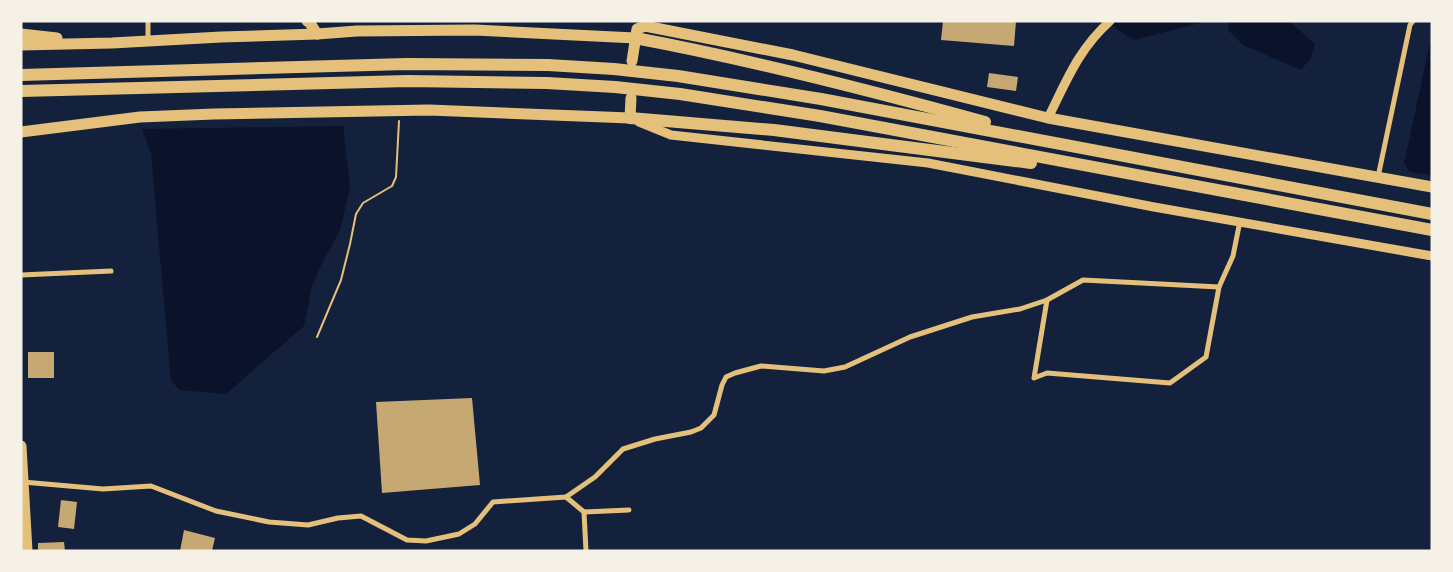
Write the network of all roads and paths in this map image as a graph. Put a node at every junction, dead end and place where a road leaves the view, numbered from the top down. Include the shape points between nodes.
1 (148, 21) edge
2 (307, 21) edge
3 (1110, 21) edge
4 (1413, 21) edge
5 (21, 34) edge
6 (317, 34) junction
7 (635, 38) junction
8 (148, 42) junction
9 (101, 44) junction
10 (21, 45) edge
11 (632, 60) dead end
12 (21, 75) edge
13 (21, 92) edge
14 (631, 98) dead end
15 (400, 110) junction
16 (630, 118) junction
17 (1048, 118) junction
18 (21, 132) edge
19 (1148, 177) junction
20 (1378, 178) junction
21 (1271, 183) junction
22 (1432, 187) edge
23 (1432, 214) edge
24 (1240, 221) junction
25 (1432, 230) edge
26 (1432, 256) edge
27 (111, 271) dead end
28 (21, 275) edge
29 (1219, 286) junction
30 (1047, 300) junction
31 (317, 337) dead end
32 (21, 446) edge
33 (23, 486) edge
34 (566, 497) junction
35 (629, 510) dead end
36 (584, 512) junction
37 (27, 551) edge
38 (586, 551) edge

1 - 8 street
2 - 6 main road
3 - 17 street via 1076,61
4 - 20 street
5 - 9 main road
6 - 7 main road via 475,30
6 - 8 main road
7 - 11 main road
7 - 17 main road via 637,29 645,26 793,55
7 - 21 highway via 777,67 986,123 1187,162
8 - 9 main road
9 - 10 main road
12 - 21 highway via 406,64 614,69 812,98
13 - 19 highway via 408,81 547,82 615,87 820,116
14 - 16 main road
15 - 16 main road
15 - 18 main road via 140,117
15 - 31 path via 396,177 392,186 363,203 356,214 341,280
16 - 19 highway via 774,130
16 - 24 street via 671,135 928,163
17 - 20 main road
19 - 25 highway
20 - 22 main road
21 - 23 highway
24 - 26 street
24 - 29 street via 1232,256
27 - 28 street
29 - 30 street via 1083,280
29 - 30 street via 1206,357 1170,383 1047,374 1034,378
30 - 34 street via 1020,309 954,322 910,337 845,367 824,372 760,366 735,373 726,377 714,415 701,428 623,449 595,477
32 - 33 main road
33 - 34 street via 103,489 151,486 216,510 269,522 308,525 361,516 407,540 426,541 459,534 475,524 493,502
33 - 37 main road
34 - 36 street
35 - 36 street
36 - 38 street

